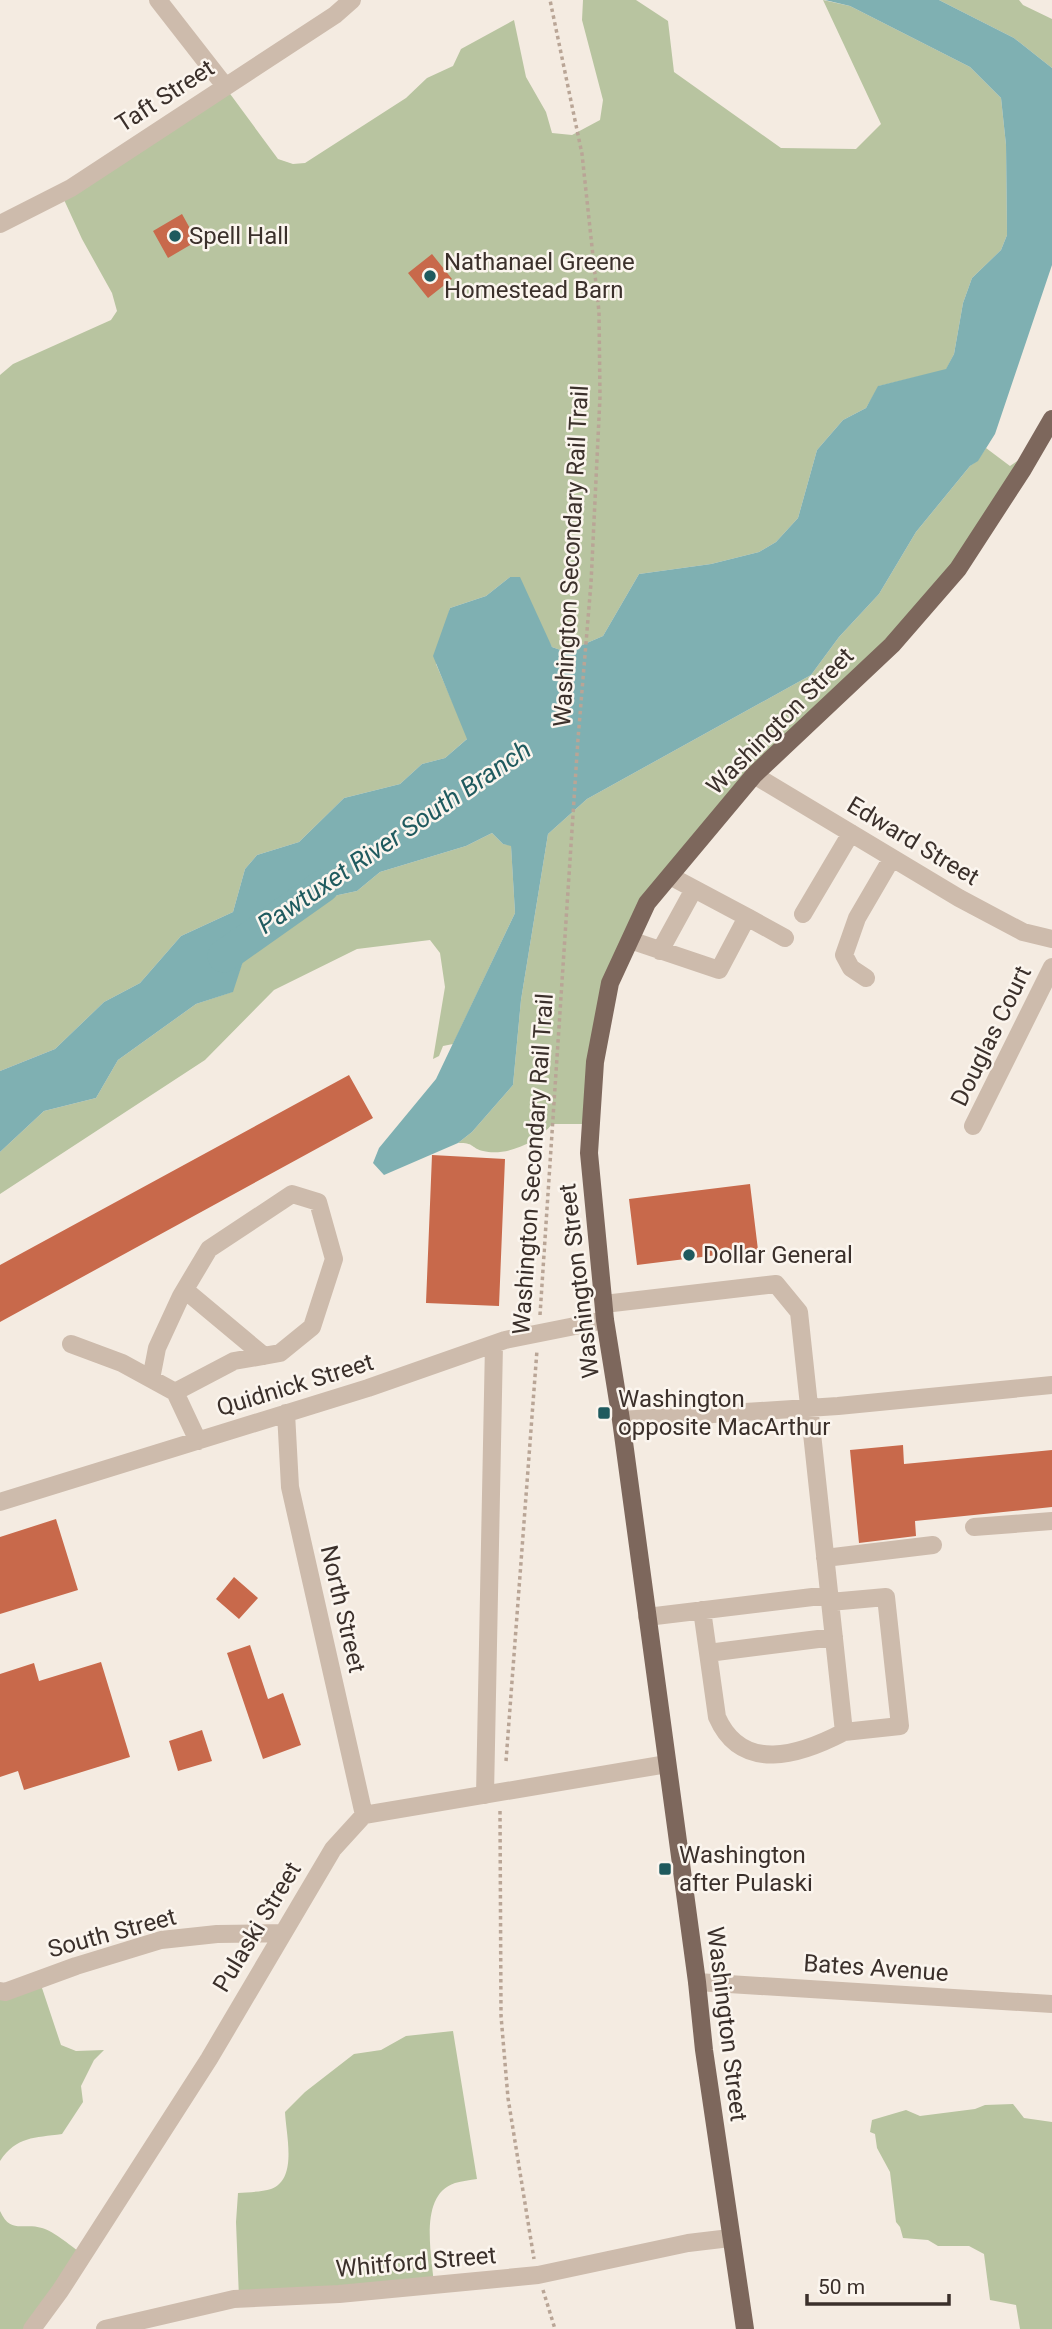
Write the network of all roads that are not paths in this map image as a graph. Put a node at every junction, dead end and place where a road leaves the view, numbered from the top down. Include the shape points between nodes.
1 (158, 0) edge
2 (352, 0) edge
3 (225, 86) junction
4 (0, 224) edge
5 (1052, 419) edge
6 (754, 775) junction
7 (851, 833) junction
8 (892, 858) junction
9 (670, 876) junction
10 (694, 889) junction
11 (803, 914) dead end
12 (747, 917) junction
13 (785, 938) dead end
14 (629, 940) junction
15 (1052, 940) edge
16 (660, 951) junction
17 (1052, 967) edge
18 (866, 978) dead end
19 (973, 1126) dead end
20 (185, 1290) junction
21 (605, 1312) junction
22 (494, 1343) junction
23 (71, 1344) dead end
24 (264, 1356) junction
25 (152, 1379) junction
26 (1052, 1385) edge
27 (175, 1392) junction
28 (808, 1408) junction
29 (286, 1413) junction
30 (621, 1420) junction
31 (198, 1441) junction
32 (0, 1502) edge
33 (1052, 1521) edge
34 (974, 1527) dead end
35 (933, 1545) dead end
36 (825, 1558) junction
37 (830, 1599) junction
38 (702, 1610) junction
39 (647, 1617) junction
40 (834, 1637) junction
41 (708, 1653) junction
42 (844, 1732) junction
43 (667, 1764) junction
44 (493, 1794) junction
45 (364, 1815) junction
46 (281, 1933) junction
47 (697, 1982) junction
48 (0, 1991) edge
49 (1052, 2004) edge
50 (730, 2238) junction
51 (32, 2329) edge
52 (105, 2329) edge
53 (745, 2329) edge

1 - 3 street
2 - 3 street, Taft Street
3 - 4 street, Taft Street via 71,188
5 - 6 main road, Washington Street via 958,569 892,645
6 - 7 street, Edward Street
6 - 9 main road, Washington Street
7 - 8 street, Edward Street
7 - 11 street
8 - 15 street, Edward Street via 1023,932
8 - 18 street via 857,918 844,955 851,968
9 - 10 street
9 - 14 main road, Washington Street via 647,903
10 - 12 street
10 - 16 street
12 - 13 street
12 - 16 street via 719,970
14 - 16 street
14 - 21 main road, Washington Street via 610,983 595,1062 590,1127
17 - 19 street, Douglas Court
20 - 24 street
20 - 24 street via 209,1249 292,1194 318,1202 334,1259 312,1327 280,1353
20 - 25 street via 157,1348
21 - 22 street, Quidnick Street
21 - 28 street, Quidnick Street via 776,1284 799,1312
21 - 30 main road, Washington Street
22 - 29 street, Quidnick Street
22 - 44 street
23 - 25 street
24 - 27 street via 234,1362
25 - 27 street
26 - 28 street
27 - 31 street
28 - 30 street
28 - 36 street
29 - 31 street, Quidnick Street
29 - 45 street, North Street via 290,1487
30 - 39 main road, Washington Street
31 - 32 street, Quidnick Street
33 - 34 street
35 - 36 street
36 - 37 street
37 - 38 street
37 - 40 street
37 - 42 street via 886,1597 900,1726
38 - 39 street
38 - 41 street
39 - 43 main road, Washington Street
40 - 41 street
40 - 42 street
41 - 42 street via 717,1717 727,1736 743,1750 764,1755 792,1752
43 - 44 street
43 - 47 main road, Washington Street
44 - 45 street
45 - 46 street, Pulaski Street via 333,1849
46 - 48 street, South Street via 161,1940
46 - 51 street, Pulaski Street via 209,2059
47 - 49 street, Bates Avenue
47 - 50 main road, Washington Street
50 - 52 street, Whitford Street via 538,2275 234,2300
50 - 53 main road, Washington Street

